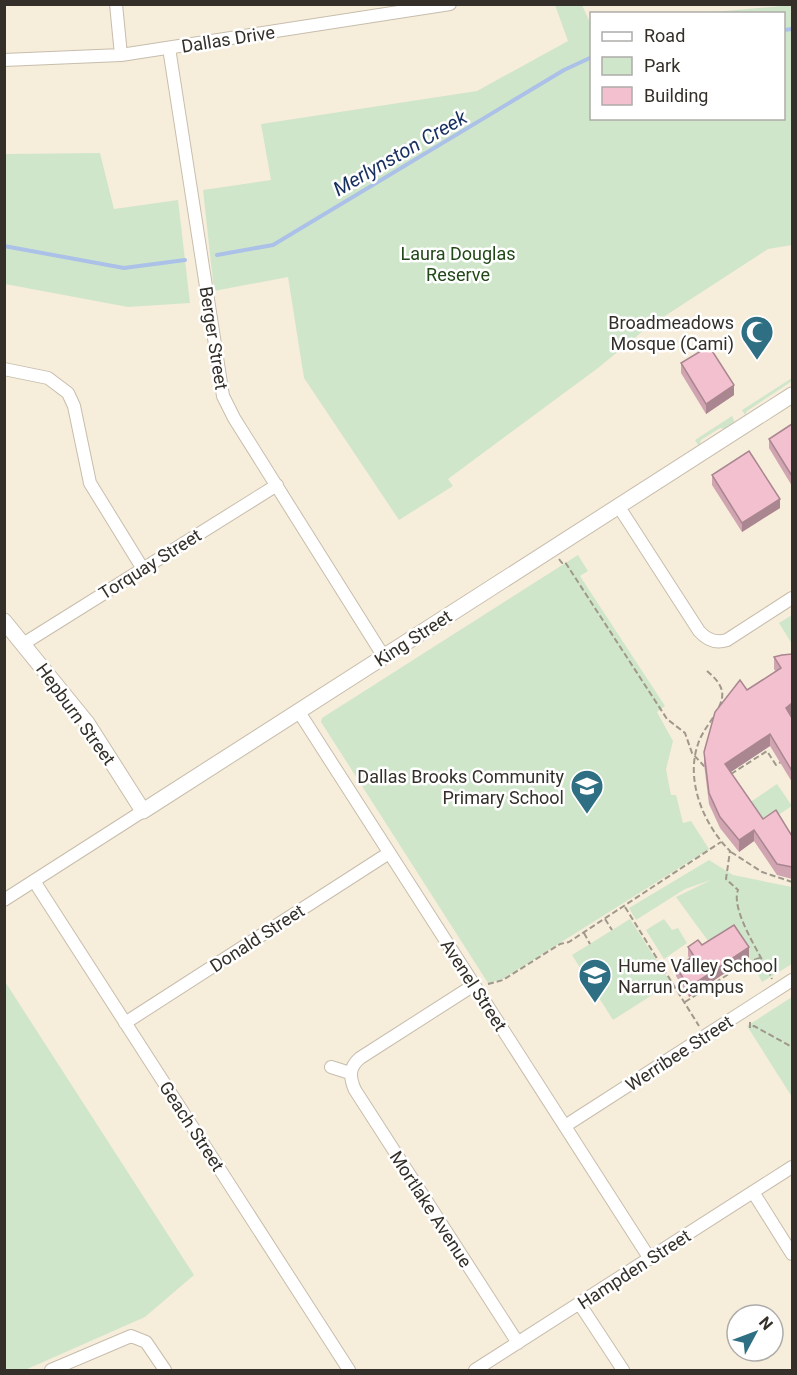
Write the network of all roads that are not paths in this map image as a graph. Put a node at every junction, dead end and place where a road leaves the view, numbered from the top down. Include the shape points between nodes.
1 (116, 4) edge
2 (357, 4) edge
3 (450, 4) edge
4 (359, 18) junction
5 (169, 48) junction
6 (121, 55) junction
7 (4, 60) edge
8 (4, 369) edge
9 (792, 396) edge
10 (277, 485) junction
11 (619, 507) junction
12 (142, 569) junction
13 (792, 598) edge
14 (4, 621) edge
15 (23, 644) junction
16 (384, 657) junction
17 (299, 712) junction
18 (143, 811) junction
19 (389, 853) junction
20 (34, 881) junction
21 (4, 900) edge
22 (792, 980) edge
23 (474, 985) junction
24 (125, 1023) junction
25 (331, 1067) dead end
26 (350, 1073) junction
27 (565, 1126) junction
28 (792, 1167) edge
29 (753, 1192) junction
30 (792, 1254) edge
31 (650, 1258) junction
32 (579, 1303) junction
33 (518, 1343) junction
34 (51, 1371) edge
35 (165, 1371) edge
36 (349, 1371) edge
37 (475, 1371) edge
38 (623, 1371) edge

1 - 6 street
2 - 4 street
3 - 4 street, Dallas Drive
4 - 5 street, Dallas Drive
5 - 6 street, Dallas Drive
5 - 10 street, Berger Street via 224,396
6 - 7 street, Dallas Drive
8 - 12 street via 48,378 68,393 90,483
9 - 11 street, King Street
10 - 12 street, Torquay Street
10 - 16 street, Berger Street
11 - 13 street via 707,638 727,640
11 - 16 street, King Street
12 - 15 street, Torquay Street
14 - 15 street, Hepburn Street
15 - 18 street, Hepburn Street via 87,723
16 - 17 street, King Street
17 - 18 street, King Street
17 - 19 street, Avenel Street
18 - 20 street, King Street
19 - 23 street, Avenel Street
19 - 24 street, Donald Street
20 - 21 street, King Street
20 - 24 street, Geach Street
22 - 27 street, Werribee Street
23 - 26 street via 360,1058
23 - 27 street, Avenel Street
24 - 36 street, Geach Street
25 - 26 street
26 - 33 street, Mortlake Avenue via 355,1090
27 - 31 street, Avenel Street
28 - 29 street, Hampden Street
29 - 30 street
29 - 31 street, Hampden Street
31 - 32 street, Hampden Street
32 - 33 street, Hampden Street
32 - 38 street
33 - 37 street, Hampden Street
34 - 35 street via 131,1336 146,1342

